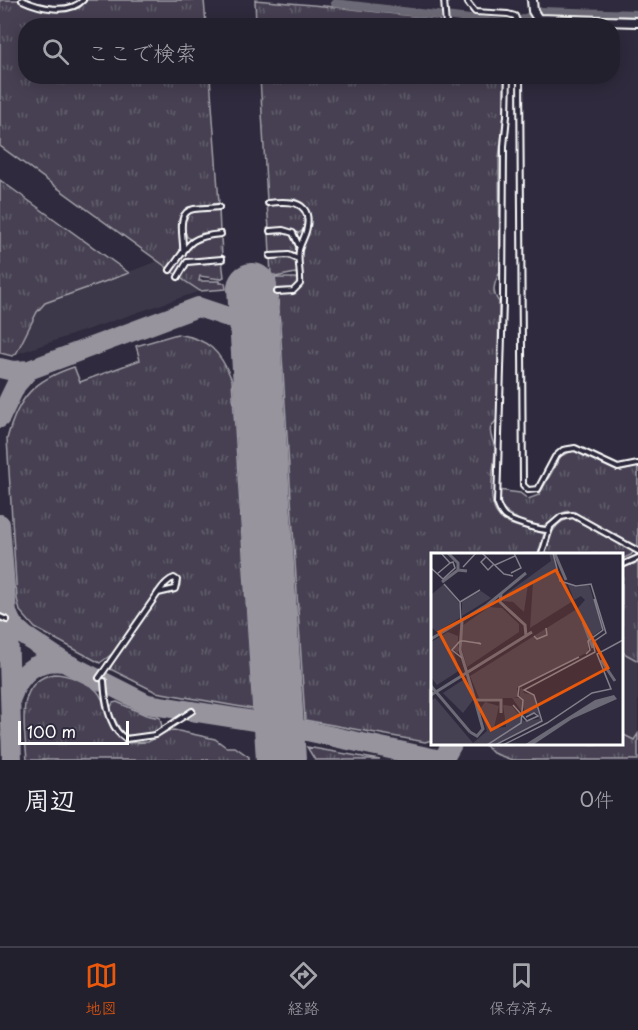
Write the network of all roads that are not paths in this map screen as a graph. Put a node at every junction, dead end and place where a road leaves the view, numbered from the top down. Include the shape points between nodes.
1 (22, 0) edge
2 (83, 0) edge
3 (444, 0) edge
4 (467, 0) edge
5 (532, 0) edge
6 (445, 18) edge
7 (516, 18) edge
8 (540, 18) edge
9 (620, 21) edge
10 (638, 22) edge
11 (508, 84) edge
12 (520, 84) edge
13 (268, 203) dead end
14 (219, 207) dead end
15 (270, 231) dead end
16 (221, 234) dead end
17 (299, 249) junction
18 (183, 253) junction
19 (270, 256) dead end
20 (222, 259) dead end
21 (299, 260) junction
22 (170, 270) dead end
23 (178, 276) dead end
24 (278, 292) dead end
25 (638, 464) edge
26 (550, 528) junction
27 (638, 551) edge
28 (543, 553) edge
29 (638, 558) edge
30 (623, 564) edge
31 (158, 593) junction
32 (0, 617) edge
33 (7, 620) dead end
34 (192, 711) dead end

1 - 2 lane via 68,9
3 - 6 lane
4 - 7 lane via 475,12
5 - 8 street via 534,14
9 - 10 street
11 - 26 lane via 496,492 500,511 506,518 539,529
12 - 25 lane via 523,485 528,490 538,489 555,456 563,450 575,448 618,468
13 - 17 lane via 286,201 303,207 308,226
14 - 18 lane via 192,209 185,214 181,226
15 - 17 lane via 292,233
16 - 18 lane via 198,237
17 - 21 lane
18 - 22 lane
19 - 21 lane via 289,255
20 - 23 lane via 188,262
21 - 24 lane via 298,287
26 - 27 lane via 561,518 573,515
26 - 28 lane
29 - 30 lane
31 - 31 lane via 170,579 177,580 175,589
31 - 34 lane via 102,680 105,700 117,733 126,739 156,735
32 - 33 lane

